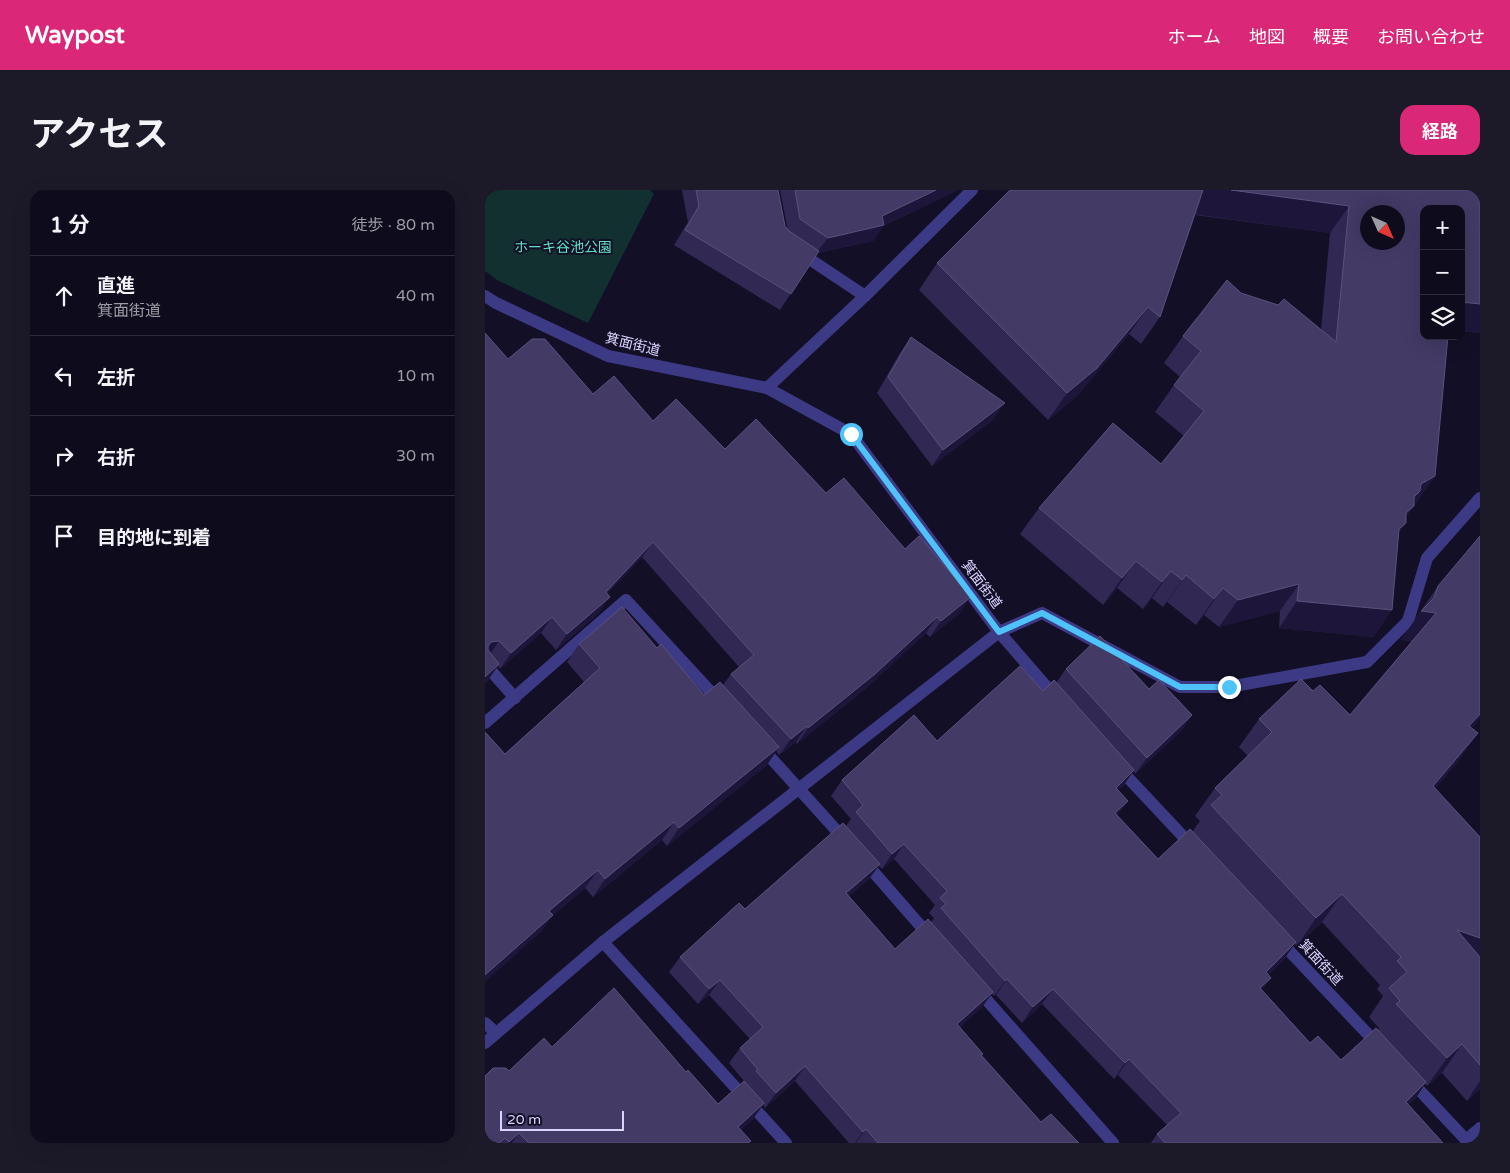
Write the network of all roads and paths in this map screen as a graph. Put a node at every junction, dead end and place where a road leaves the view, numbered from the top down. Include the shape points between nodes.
1 (972, 190) edge
2 (790, 246) edge
3 (485, 296) edge
4 (865, 296) junction
5 (767, 388) junction
6 (1480, 498) edge
7 (999, 632) junction
8 (485, 664) edge
9 (515, 698) junction
10 (726, 709) edge
11 (1068, 712) edge
12 (485, 723) edge
13 (753, 738) edge
14 (1107, 756) edge
15 (799, 788) junction
16 (1202, 857) edge
17 (1270, 930) edge
18 (603, 942) junction
19 (943, 951) edge
20 (969, 980) edge
21 (485, 1023) edge
22 (496, 1033) junction
23 (485, 1043) edge
24 (1385, 1053) edge
25 (1399, 1068) edge
26 (1480, 1128) edge
27 (1468, 1142) edge
28 (787, 1143) edge
29 (1113, 1143) edge

1 - 4 street
2 - 4 street
3 - 5 street, 箕面街道 via 608,356
4 - 5 street
5 - 7 street, 箕面街道 via 851,434
6 - 7 street via 1427,558 1408,621 1367,662 1229,687 1180,687 1042,613
7 - 11 street, 箕面街道
7 - 15 street
8 - 9 street
9 - 10 street via 627,600
9 - 12 street
13 - 15 street
14 - 16 street
15 - 18 street
15 - 19 street
17 - 24 street, 箕面街道
18 - 22 street
18 - 28 street
20 - 29 street
21 - 22 street
22 - 23 street
25 - 27 street
26 - 27 street

